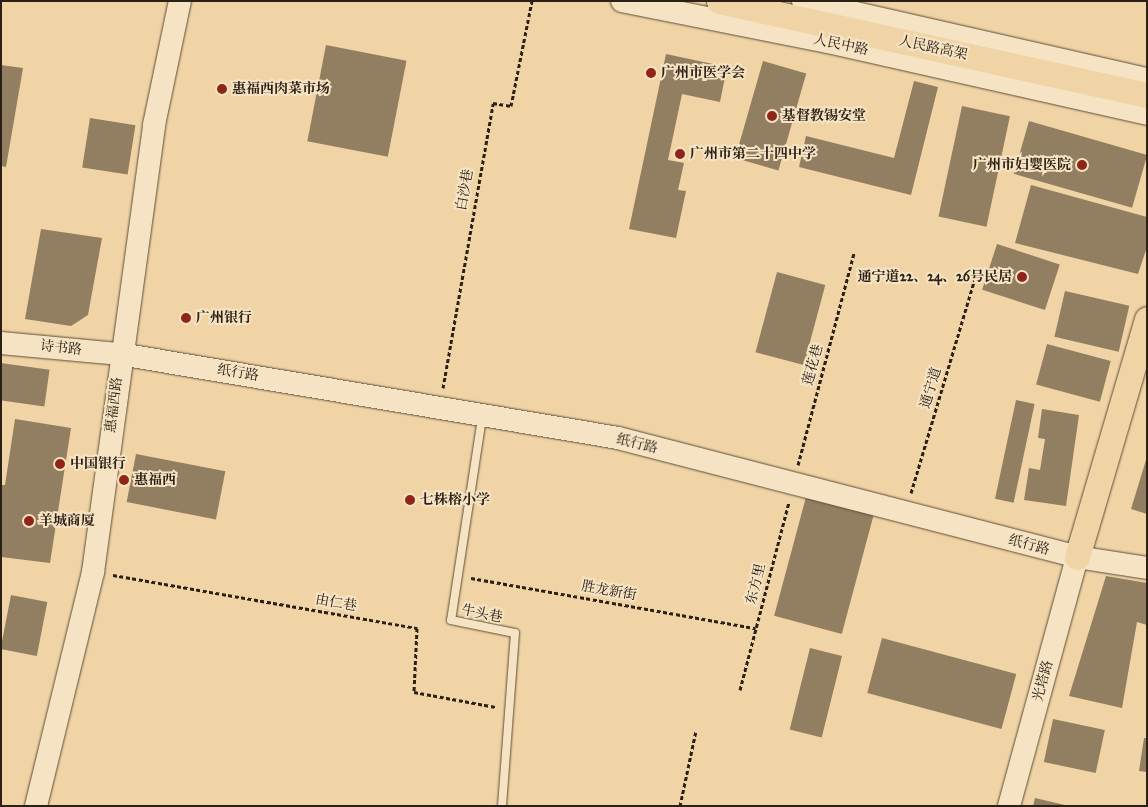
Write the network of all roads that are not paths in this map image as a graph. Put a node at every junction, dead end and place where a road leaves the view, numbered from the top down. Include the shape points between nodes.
1 (180, 1) edge
2 (622, 1) edge
3 (719, 1) edge
4 (803, 1) edge
5 (1145, 96) edge
6 (1147, 320) edge
7 (1, 342) edge
8 (120, 354) junction
9 (483, 414) junction
10 (1077, 557) junction
11 (1147, 568) edge
12 (36, 806) edge
13 (502, 806) edge
14 (1009, 806) edge

1 - 8 main road, 惠福西路 via 154,125
2 - 5 main road, 人民中路 via 837,44
3 - 5 main road, 人民路高架
4 - 5 main road
6 - 10 main road
7 - 8 main road, 诗书路
8 - 9 main road, 纸行路
8 - 12 main road, 惠福西路 via 93,572
9 - 10 main road, 纸行路 via 618,438
9 - 13 lane, 牛头巷 via 451,620 515,633
10 - 11 main road, 纸行路
10 - 14 main road, 光塔路

